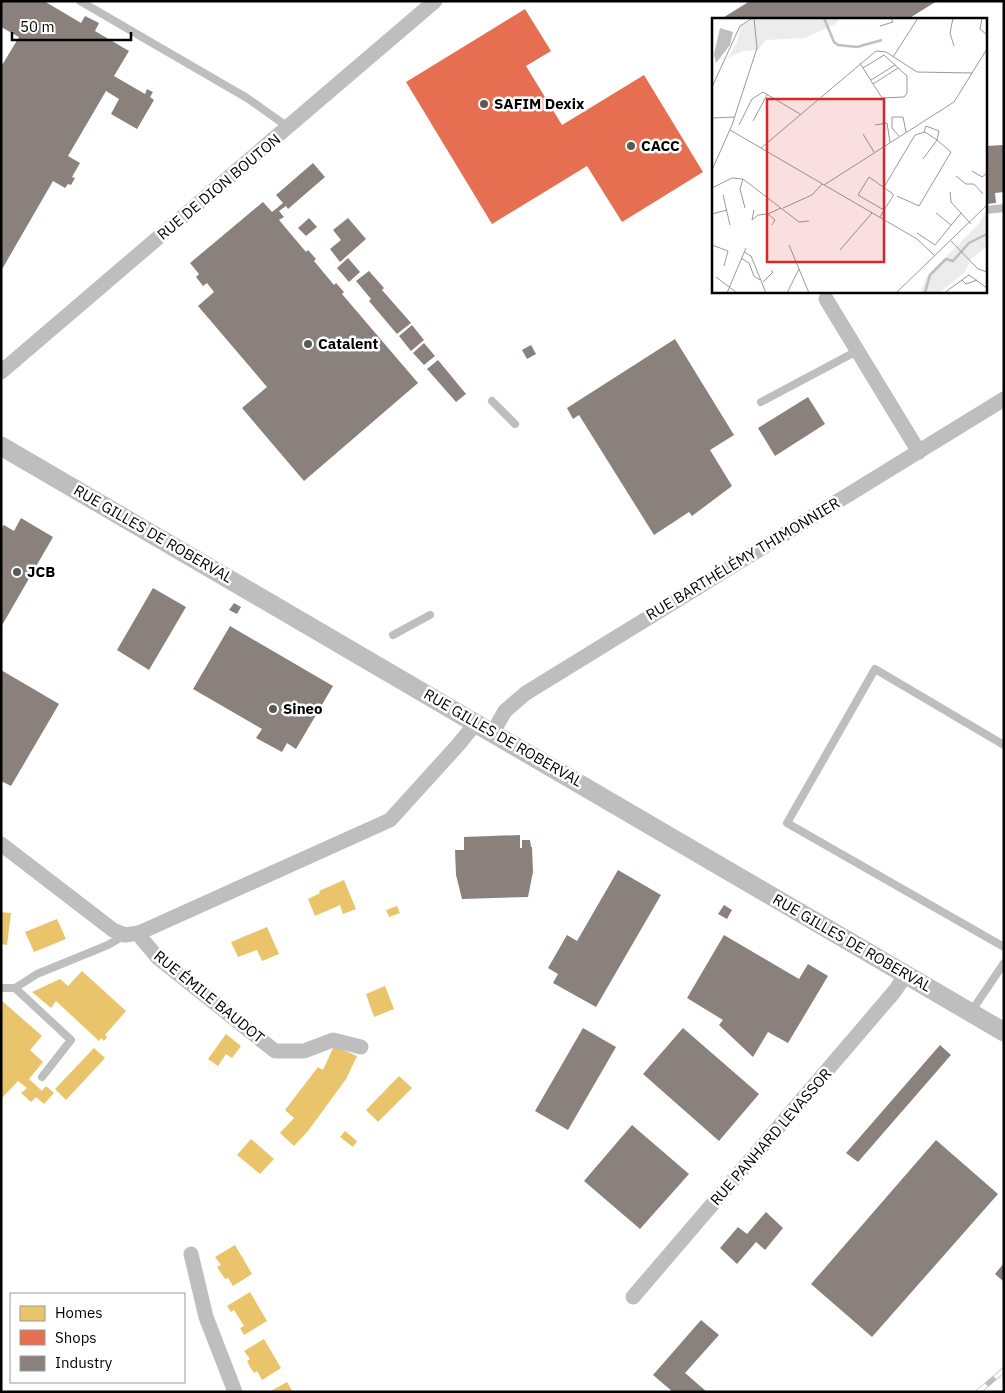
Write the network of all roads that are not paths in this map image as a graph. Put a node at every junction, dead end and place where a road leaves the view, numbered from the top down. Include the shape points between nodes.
1 (80, 1) edge
2 (436, 1) edge
3 (288, 128) junction
4 (1004, 208) edge
5 (988, 210) edge
6 (826, 299) dead end
7 (857, 350) junction
8 (1, 372) edge
9 (1004, 399) edge
10 (492, 402) dead end
11 (761, 402) dead end
12 (515, 424) dead end
13 (1, 446) edge
14 (918, 452) junction
15 (430, 615) dead end
16 (393, 635) dead end
17 (476, 723) junction
18 (493, 732) junction
19 (1004, 745) edge
20 (1, 844) edge
21 (132, 934) junction
22 (1004, 947) edge
23 (1004, 963) edge
24 (906, 975) junction
25 (1, 988) edge
26 (15, 988) junction
27 (971, 1012) junction
28 (1004, 1032) edge
29 (361, 1047) dead end
30 (42, 1077) dead end
31 (191, 1254) dead end
32 (633, 1297) dead end
33 (234, 1392) edge

1 - 3 lane via 247,98
2 - 3 street, RUE DE DION BOUTON
3 - 8 street, RUE DE DION BOUTON
4 - 5 lane
6 - 7 street
7 - 11 lane
7 - 14 street
9 - 14 street, RUE BARTHÉLÉMY THIMONNIER
10 - 12 lane
13 - 17 street, RUE GILLES DE ROBERVAL
14 - 18 street, RUE BARTHÉLÉMY THIMONNIER via 526,693 505,711
15 - 16 lane
17 - 18 street, RUE GILLES DE ROBERVAL
17 - 21 street via 390,820
18 - 24 street, RUE GILLES DE ROBERVAL
19 - 22 lane via 875,669 787,823
20 - 21 street, RUE ÉMILE BAUDOT via 113,930
21 - 26 lane via 37,974
21 - 29 street, RUE ÉMILE BAUDOT via 275,1050 304,1050 332,1040
23 - 27 lane
24 - 27 street, RUE GILLES DE ROBERVAL
24 - 32 street, RUE PANHARD LEVASSOR
25 - 26 lane
26 - 30 lane via 71,1040
27 - 28 street, RUE GILLES DE ROBERVAL
31 - 33 street via 206,1317

